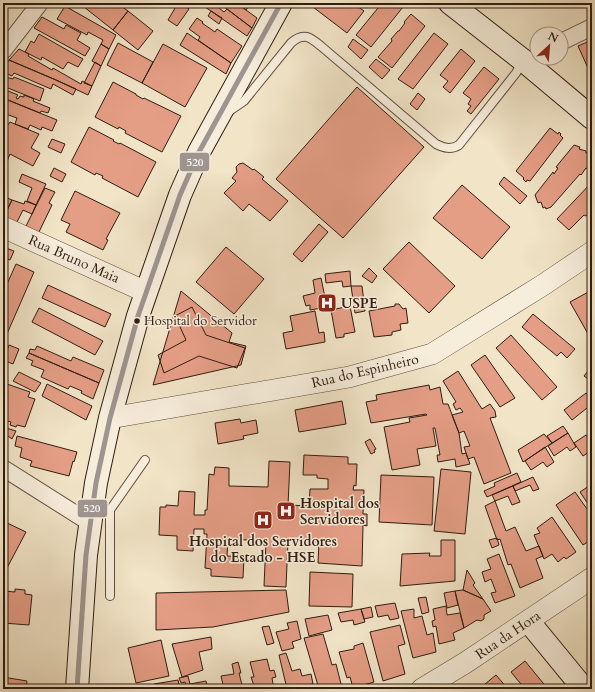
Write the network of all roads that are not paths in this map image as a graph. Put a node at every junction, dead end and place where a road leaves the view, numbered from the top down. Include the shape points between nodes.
1 (40, 3) edge
2 (282, 3) edge
3 (450, 3) edge
4 (592, 27) edge
5 (569, 38) edge
6 (3, 51) edge
7 (529, 56) edge
8 (529, 58) edge
9 (539, 66) edge
10 (218, 116) junction
11 (592, 118) edge
12 (3, 227) edge
13 (592, 252) edge
14 (146, 292) junction
15 (110, 418) junction
16 (145, 460) dead end
17 (3, 468) edge
18 (100, 520) junction
19 (592, 578) edge
20 (110, 596) dead end
21 (528, 622) junction
22 (77, 689) edge
23 (422, 689) edge
24 (584, 689) edge

1 - 6 street
2 - 10 main road
3 - 7 main road
4 - 5 street
8 - 10 lane via 459,145 450,148 436,144 322,46 309,37 302,36 296,39 270,67 244,100 233,110
9 - 11 main road
10 - 14 main road via 180,195
12 - 14 street, Rua Bruno Maia
13 - 15 street, Rua do Espinheiro via 432,354 349,377
14 - 15 main road
15 - 18 main road via 94,496
16 - 18 lane
17 - 18 street
18 - 20 lane
18 - 22 main road
19 - 21 street, Rua da Hora
21 - 23 street, Rua da Hora
21 - 24 main road

